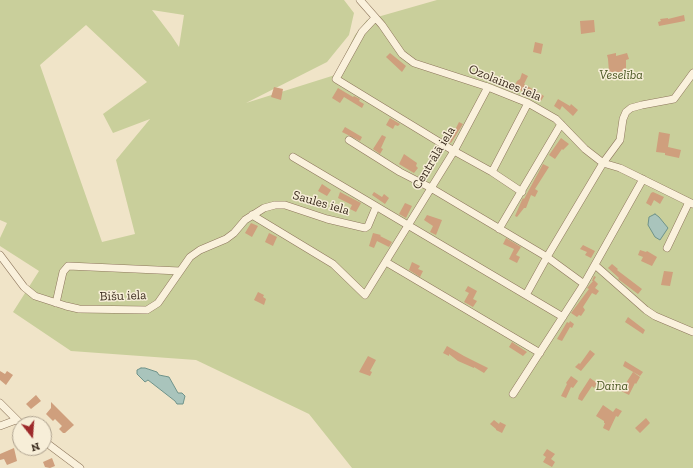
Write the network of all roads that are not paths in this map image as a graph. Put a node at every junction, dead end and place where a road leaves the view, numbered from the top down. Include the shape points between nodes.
1 (360, 0) edge
2 (375, 18) junction
3 (693, 73) edge
4 (488, 87) junction
5 (528, 103) junction
6 (561, 124) junction
7 (349, 140) dead end
8 (454, 150) junction
9 (293, 157) dead end
10 (603, 162) junction
11 (492, 172) junction
12 (644, 179) junction
13 (431, 188) junction
14 (522, 192) junction
15 (691, 203) edge
16 (376, 207) junction
17 (252, 215) junction
18 (407, 224) junction
19 (499, 229) junction
20 (667, 248) dead end
21 (0, 255) edge
22 (190, 257) joint
23 (547, 257) junction
24 (386, 262) junction
25 (595, 265) junction
26 (180, 271) junction
27 (584, 284) junction
28 (526, 295) junction
29 (56, 303) junction
30 (563, 318) junction
31 (693, 332) edge
32 (540, 353) junction
33 (512, 394) dead end
34 (0, 403) edge
35 (12, 416) edge
36 (12, 423) edge
37 (0, 426) edge
38 (52, 448) edge
39 (75, 467) edge

1 - 2 street, Ozolaines iela
2 - 4 street, Ozolaines iela via 402,54 414,63
2 - 8 street via 362,32 336,80
3 - 10 street via 674,99 642,105 626,112 620,140
4 - 5 street, Ozolaines iela
4 - 8 street, Centrālā iela
5 - 6 street, Ozolaines iela
5 - 11 street
6 - 10 street, Ozolaines iela via 585,149
6 - 14 street
7 - 13 street
8 - 11 street
8 - 13 street, Centrālā iela
9 - 16 street
10 - 12 street, Ozolaines iela
10 - 23 street
11 - 14 street
12 - 15 street, Ozolaines iela
12 - 25 street
13 - 18 street, Centrālā iela
13 - 19 street
14 - 19 street
15 - 20 street
16 - 17 street, Saules iela via 365,228 285,205 264,208
16 - 18 street
17 - 22 street, Saules iela via 226,239
17 - 24 street, Centrālā iela via 333,264 364,295
18 - 24 street, Centrālā iela
18 - 28 street
19 - 23 street
21 - 29 street, Bišu iela via 24,287 35,296
22 - 26 street, Bišu iela
23 - 27 street
23 - 28 street
24 - 32 street
25 - 27 street
25 - 31 street via 646,310
26 - 29 street, Bišu iela via 158,303 147,310 79,309
26 - 29 street via 68,266 63,272
27 - 30 street
28 - 30 street
30 - 32 street
32 - 33 street
34 - 35 street
36 - 37 street
38 - 39 street

